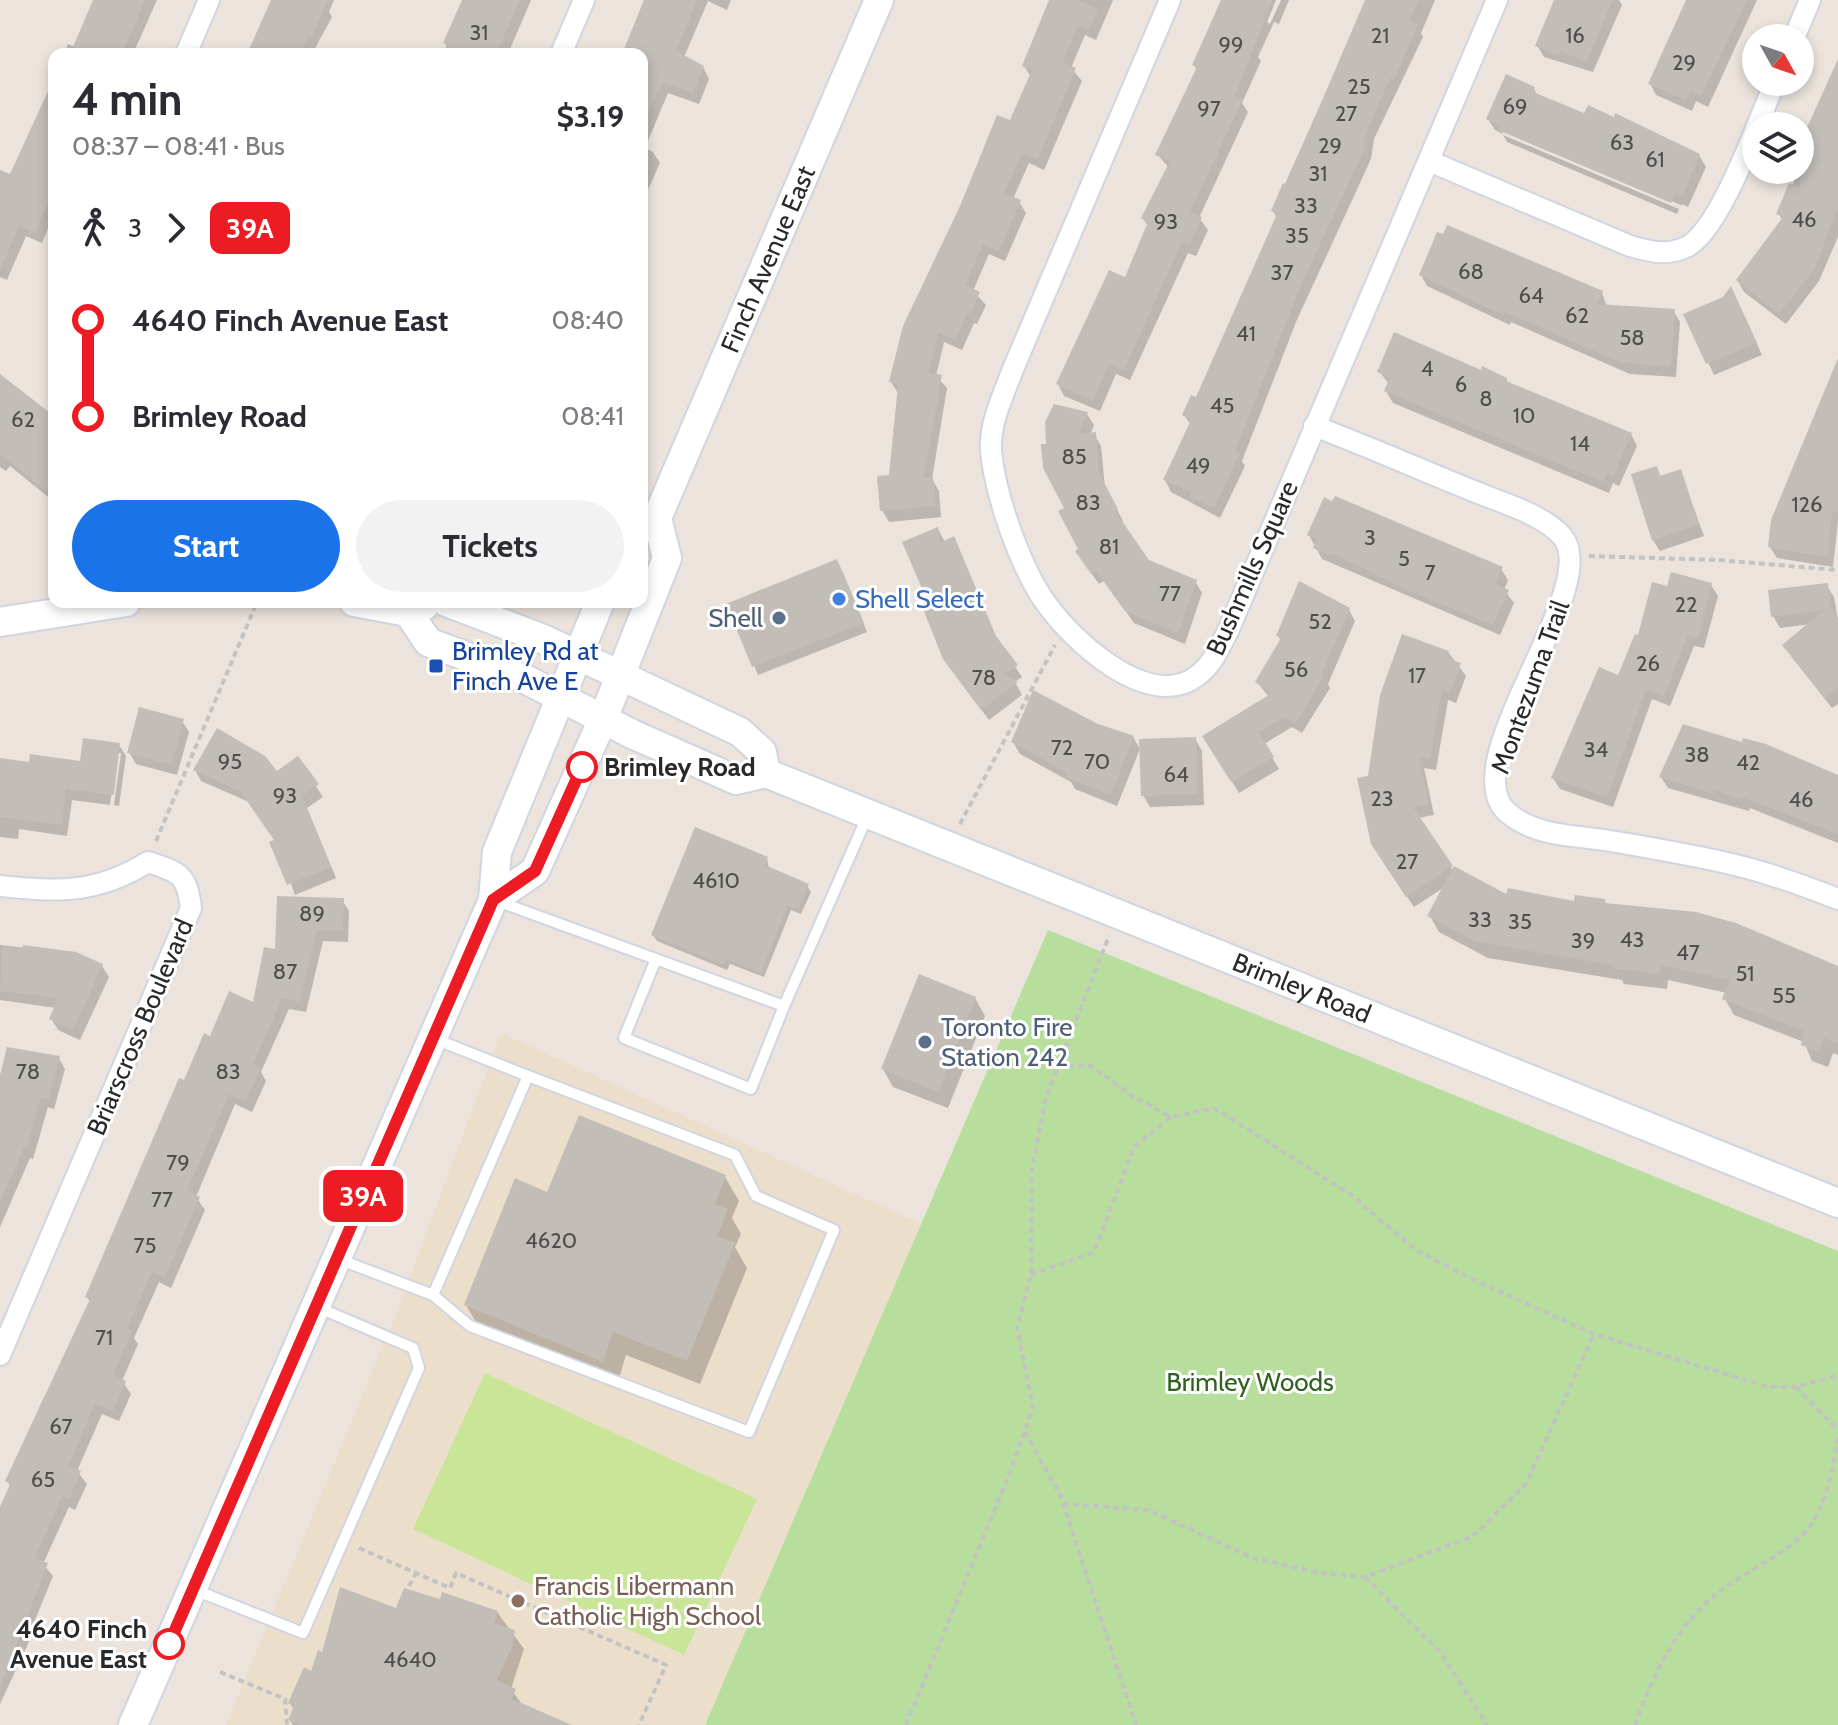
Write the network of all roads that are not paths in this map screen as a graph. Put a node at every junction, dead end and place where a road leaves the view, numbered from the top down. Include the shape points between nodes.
1 (209, 0) edge
2 (584, 0) edge
3 (879, 0) edge
4 (1170, 0) edge
5 (1497, 0) edge
6 (1810, 0) edge
7 (1800, 24) edge
8 (189, 48) edge
9 (564, 48) edge
10 (1769, 96) edge
11 (1429, 161) junction
12 (1314, 426) junction
13 (649, 523) edge
14 (648, 607) edge
15 (88, 608) edge
16 (386, 608) edge
17 (419, 608) edge
18 (461, 608) edge
19 (598, 608) edge
20 (648, 608) edge
21 (408, 612) junction
22 (0, 622) edge
23 (578, 656) junction
24 (621, 676) junction
25 (561, 697) junction
26 (603, 719) junction
27 (766, 773) junction
28 (867, 815) junction
29 (0, 886) edge
30 (1838, 899) edge
31 (493, 900) junction
32 (656, 959) junction
33 (784, 1006) junction
34 (433, 1038) junction
35 (528, 1076) junction
36 (1838, 1203) edge
37 (336, 1258) junction
38 (433, 1295) junction
39 (316, 1307) junction
40 (0, 1355) edge
41 (193, 1590) junction
42 (133, 1725) edge

1 - 8 street
2 - 9 street
3 - 13 main road, Finch Avenue East
4 - 12 street, Bushmills Square via 996,416 991,448 996,481 1042,597 1093,654 1124,673 1159,686 1195,678 1211,664 1228,631
5 - 11 street, Bushmills Square
6 - 7 street
10 - 11 street via 1712,226 1686,248 1657,253 1630,246
11 - 12 street, Bushmills Square
12 - 30 street, Montezuma Trail via 1535,518 1564,539 1570,555 1568,585 1495,766 1493,791 1506,811 1553,834 1736,865
13 - 14 main road, Finch Avenue East via 667,558
15 - 22 main road
16 - 21 main road
17 - 21 main road
18 - 23 main road
19 - 23 main road
20 - 24 main road, Finch Avenue East
21 - 25 main road, Brimley Road via 428,642
23 - 24 main road
23 - 25 main road
24 - 26 main road, Finch Avenue East
24 - 27 main road via 753,740
25 - 26 main road, Brimley Road
25 - 31 main road via 497,852
26 - 27 main road, Brimley Road via 736,780
26 - 31 main road, Finch Avenue East via 535,871
27 - 28 main road, Brimley Road
28 - 33 lane
28 - 36 main road, Brimley Road
29 - 40 street, Briarscross Boulevard via 86,889 148,862 175,871 189,885 191,908
31 - 32 lane
31 - 34 main road
32 - 33 lane
32 - 33 lane via 624,1038 751,1089
34 - 35 lane
34 - 37 main road
35 - 38 lane
35 - 38 lane via 735,1155 756,1196 834,1230 749,1432 470,1326
37 - 38 lane
37 - 39 main road
39 - 41 main road
39 - 41 lane via 413,1348 419,1368 344,1541 303,1633
41 - 42 main road

